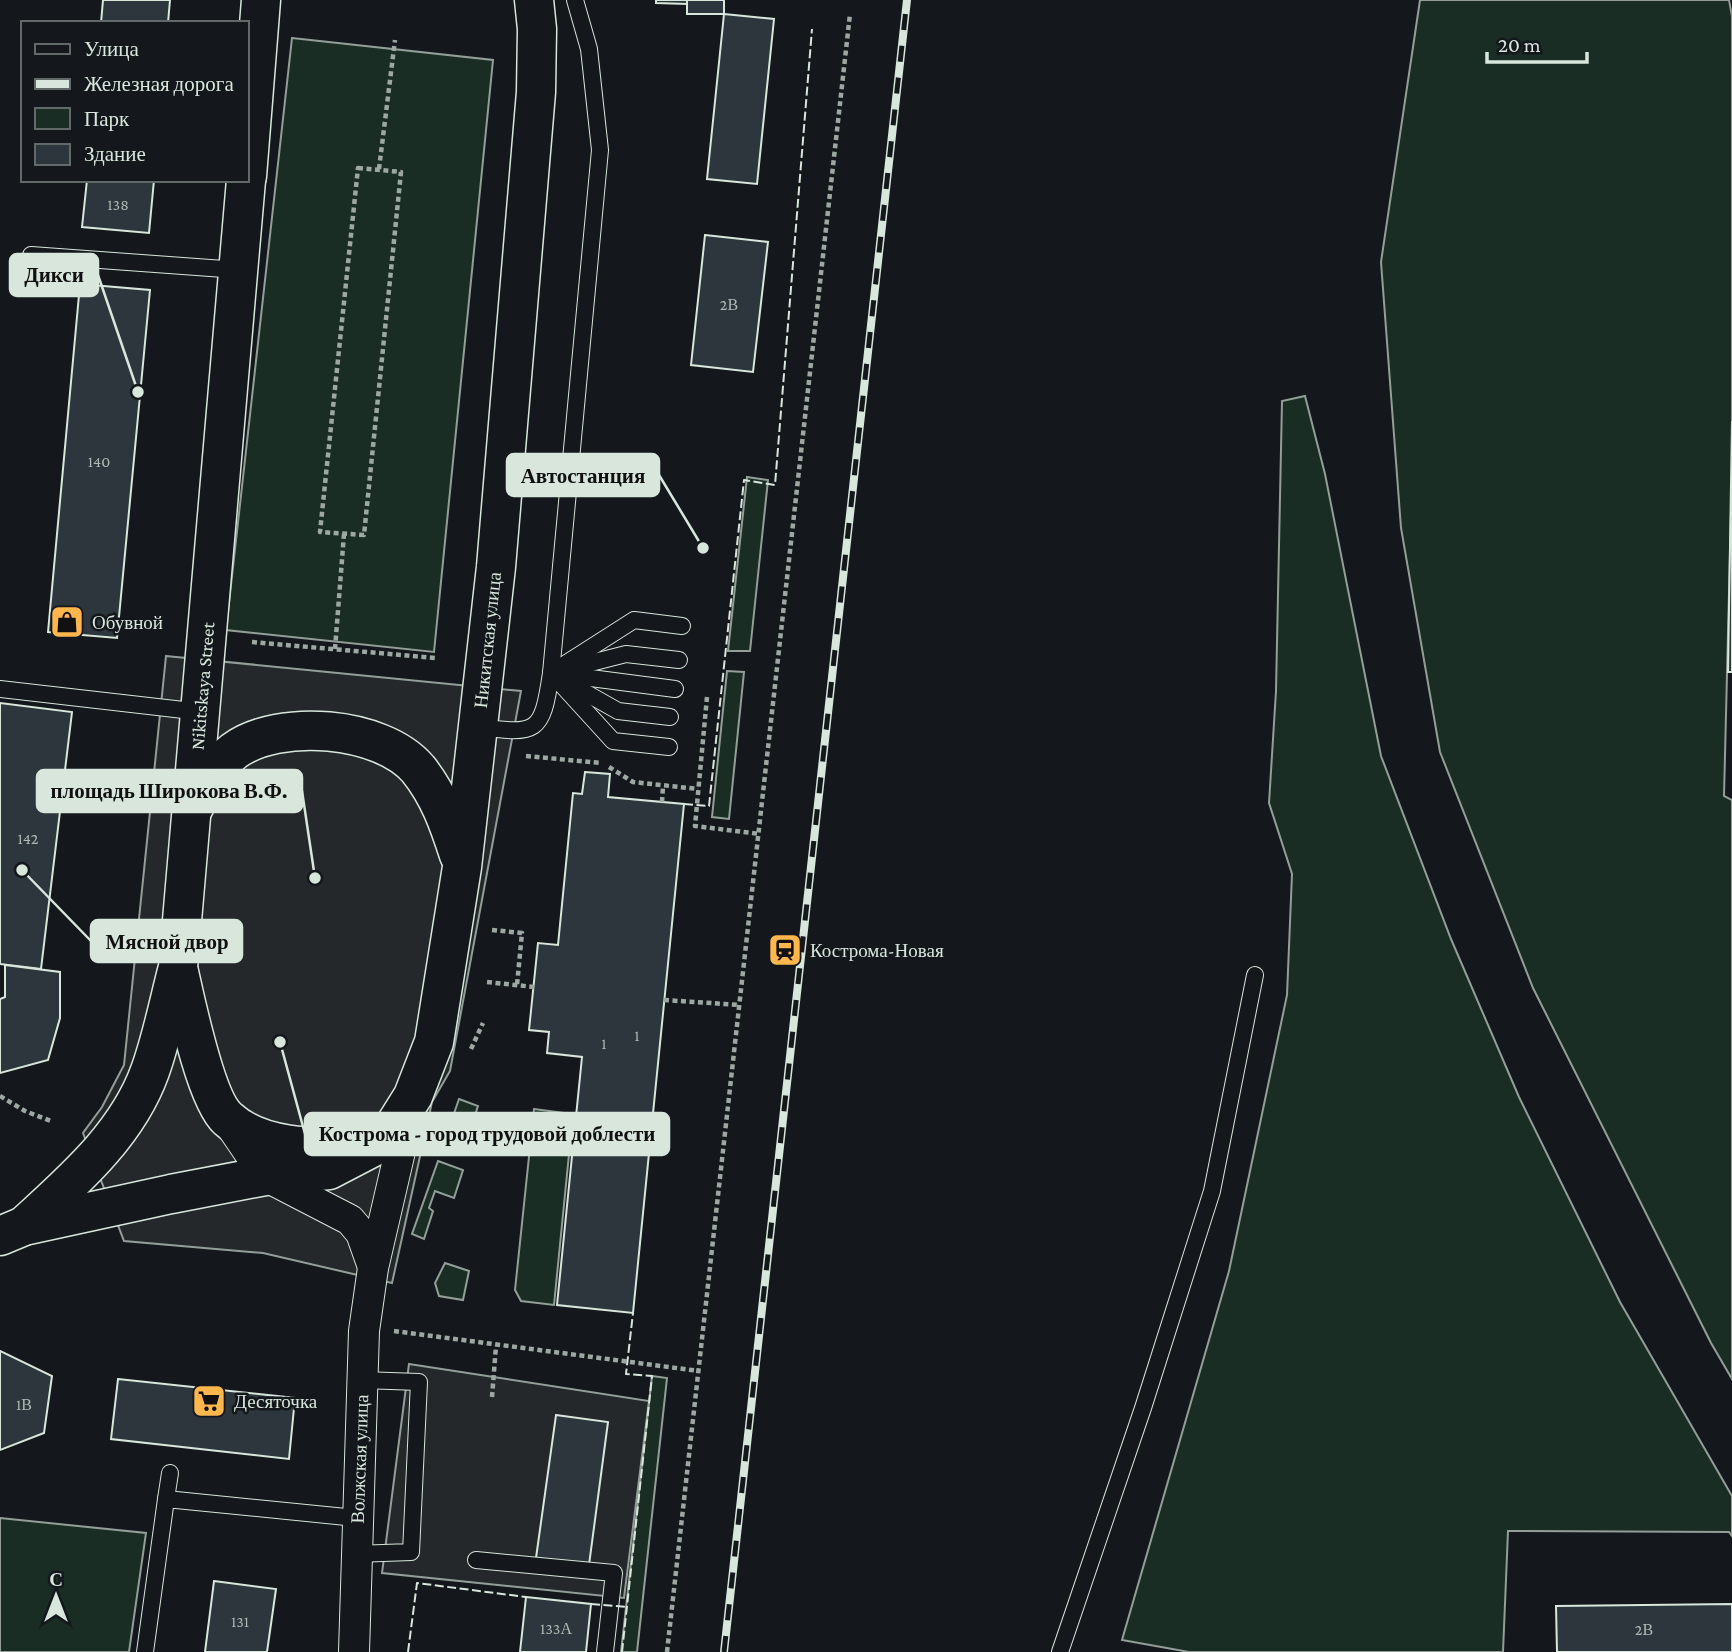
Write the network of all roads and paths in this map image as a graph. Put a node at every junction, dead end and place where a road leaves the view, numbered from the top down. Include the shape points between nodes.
1 (261, 0) edge
2 (534, 0) edge
3 (575, 0) edge
4 (850, 14) dead end
5 (395, 40) dead end
6 (248, 165) edge
7 (379, 169) junction
8 (247, 182) edge
9 (31, 255) dead end
10 (238, 270) junction
11 (344, 534) junction
12 (682, 626) dead end
13 (252, 642) dead end
14 (335, 649) junction
15 (435, 658) dead end
16 (679, 660) dead end
17 (551, 673) junction
18 (0, 689) edge
19 (675, 689) dead end
20 (707, 697) dead end
21 (201, 712) junction
22 (670, 717) dead end
23 (477, 727) junction
24 (668, 747) dead end
25 (523, 756) dead end
26 (663, 786) junction
27 (698, 789) junction
28 (662, 802) dead end
29 (190, 816) junction
30 (760, 834) junction
31 (462, 867) junction
32 (492, 930) dead end
33 (178, 967) junction
34 (1255, 975) dead end
35 (487, 982) dead end
36 (517, 985) junction
37 (534, 987) dead end
38 (664, 1000) dead end
39 (740, 1005) junction
40 (0, 1096) edge
41 (413, 1096) junction
42 (226, 1118) junction
43 (51, 1121) dead end
44 (377, 1145) junction
45 (265, 1176) junction
46 (12, 1231) edge
47 (373, 1268) junction
48 (391, 1331) dead end
49 (496, 1346) junction
50 (699, 1371) junction
51 (362, 1380) junction
52 (492, 1397) dead end
53 (170, 1473) dead end
54 (166, 1499) junction
55 (356, 1518) junction
56 (355, 1554) junction
57 (476, 1560) dead end
58 (145, 1652) edge
59 (354, 1652) edge
60 (605, 1652) edge
61 (667, 1652) edge
62 (1060, 1652) edge

1 - 6 main road, Nikitskaya Street
2 - 23 main road, Никитская улица via 537,92 496,567
3 - 17 lane via 589,49 600,150
4 - 30 path
5 - 7 path
7 - 11 path via 401,172 364,535
7 - 11 path via 358,167 320,532
8 - 10 main road, Nikitskaya Street
9 - 10 lane
10 - 21 main road, Nikitskaya Street
11 - 14 path
12 - 17 lane via 634,620
13 - 14 path
14 - 15 path
16 - 17 lane via 626,654
17 - 19 lane
17 - 22 lane via 618,711
17 - 23 lane via 545,714 536,726 522,732
17 - 24 lane via 613,741
18 - 21 lane
20 - 27 path
21 - 29 main road, Nikitskaya Street
23 - 31 main road, Никитская улица
25 - 26 path via 604,763 633,782
26 - 27 path
26 - 28 path
27 - 30 path via 695,826
29 - 31 main road via 208,779 234,751 270,734 324,729 376,741 416,767 444,809
29 - 33 main road, Nikitskaya Street
30 - 39 path
31 - 41 main road, Никитская улица via 434,1042
32 - 36 path via 522,933
33 - 42 main road via 191,1025
33 - 46 main road, Nikitskaya Street via 150,1073 119,1130 72,1183
34 - 62 lane via 1212,1191
35 - 36 path
36 - 37 path
38 - 39 path
39 - 50 path
40 - 43 path
41 - 44 main road, Никитская улица
41 - 47 street, Волжская улица
42 - 44 main road via 256,1138 328,1148
42 - 45 street
44 - 45 main road, Никитская улица via 329,1170
45 - 46 main road, Никитская улица
45 - 47 street via 350,1220 361,1233
47 - 51 street, Волжская улица
48 - 49 path
49 - 50 path
49 - 52 path
50 - 61 path
51 - 55 street, Волжская улица
51 - 56 lane via 419,1382 411,1552
53 - 54 lane
54 - 55 lane
54 - 58 lane
55 - 56 street, Волжская улица
56 - 59 street, Волжская улица
57 - 60 lane via 614,1573

